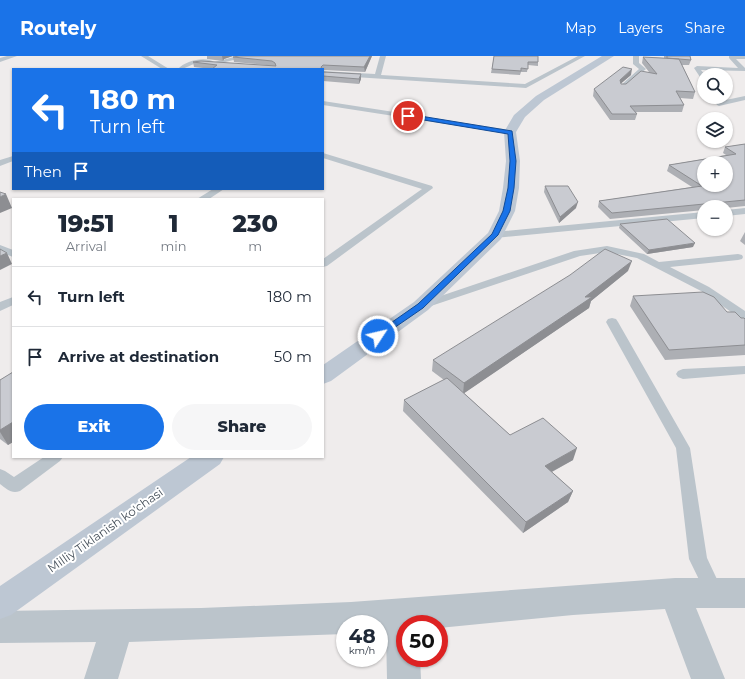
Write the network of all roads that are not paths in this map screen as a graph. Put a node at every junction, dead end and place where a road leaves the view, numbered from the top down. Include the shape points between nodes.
1 (14, 56) edge
2 (144, 56) edge
3 (247, 56) edge
4 (383, 56) edge
5 (582, 56) edge
6 (609, 56) edge
7 (636, 56) edge
8 (728, 56) edge
9 (745, 57) edge
10 (0, 60) edge
11 (217, 62) junction
12 (241, 65) edge
13 (164, 68) edge
14 (183, 68) edge
15 (733, 70) edge
16 (324, 73) edge
17 (377, 77) junction
18 (621, 88) edge
19 (745, 98) edge
20 (733, 101) edge
21 (324, 103) edge
22 (510, 132) junction
23 (12, 151) edge
24 (324, 155) edge
25 (0, 156) edge
26 (12, 158) edge
27 (0, 163) edge
28 (218, 190) edge
29 (204, 198) edge
30 (745, 211) edge
31 (733, 212) edge
32 (697, 216) edge
33 (495, 235) junction
34 (0, 248) edge
35 (12, 254) edge
36 (738, 257) dead end
37 (324, 263) edge
38 (657, 265) junction
39 (12, 301) edge
40 (421, 306) junction
41 (0, 307) edge
42 (745, 316) edge
43 (612, 322) dead end
44 (745, 370) edge
45 (683, 374) dead end
46 (324, 375) edge
47 (54, 458) edge
48 (210, 458) edge
49 (0, 475) edge
50 (714, 592) junction
51 (675, 593) junction
52 (745, 593) edge
53 (0, 604) edge
54 (396, 615) edge
55 (401, 615) edge
56 (0, 627) edge
57 (118, 627) junction
58 (403, 667) edge
59 (102, 679) edge
60 (404, 679) edge
61 (708, 679) edge

1 - 10 lane
2 - 13 lane
3 - 11 lane
4 - 17 lane
5 - 17 lane via 526,86
6 - 22 main road via 540,98 520,115
7 - 18 lane via 636,64 643,69
8 - 9 lane
8 - 15 lane via 743,70
11 - 12 lane
11 - 14 lane via 191,63
16 - 17 lane
19 - 20 lane
21 - 22 lane
22 - 33 main road via 513,161 511,188 507,211
23 - 25 lane
24 - 37 lane via 429,188
26 - 27 lane
28 - 29 lane
30 - 31 lane
32 - 33 lane
33 - 40 main road
34 - 35 lane
36 - 38 lane
38 - 40 lane via 640,256 607,248 578,253 463,294
38 - 42 lane via 705,289
39 - 41 lane
40 - 46 main road
43 - 50 lane via 683,448 698,559
44 - 45 lane
47 - 49 lane via 14,486
48 - 53 main road, Milliy Tiklanish ko'chasi
50 - 51 street
50 - 52 street
51 - 55 street
51 - 61 street
54 - 57 street
56 - 57 street
57 - 59 street
58 - 60 street

